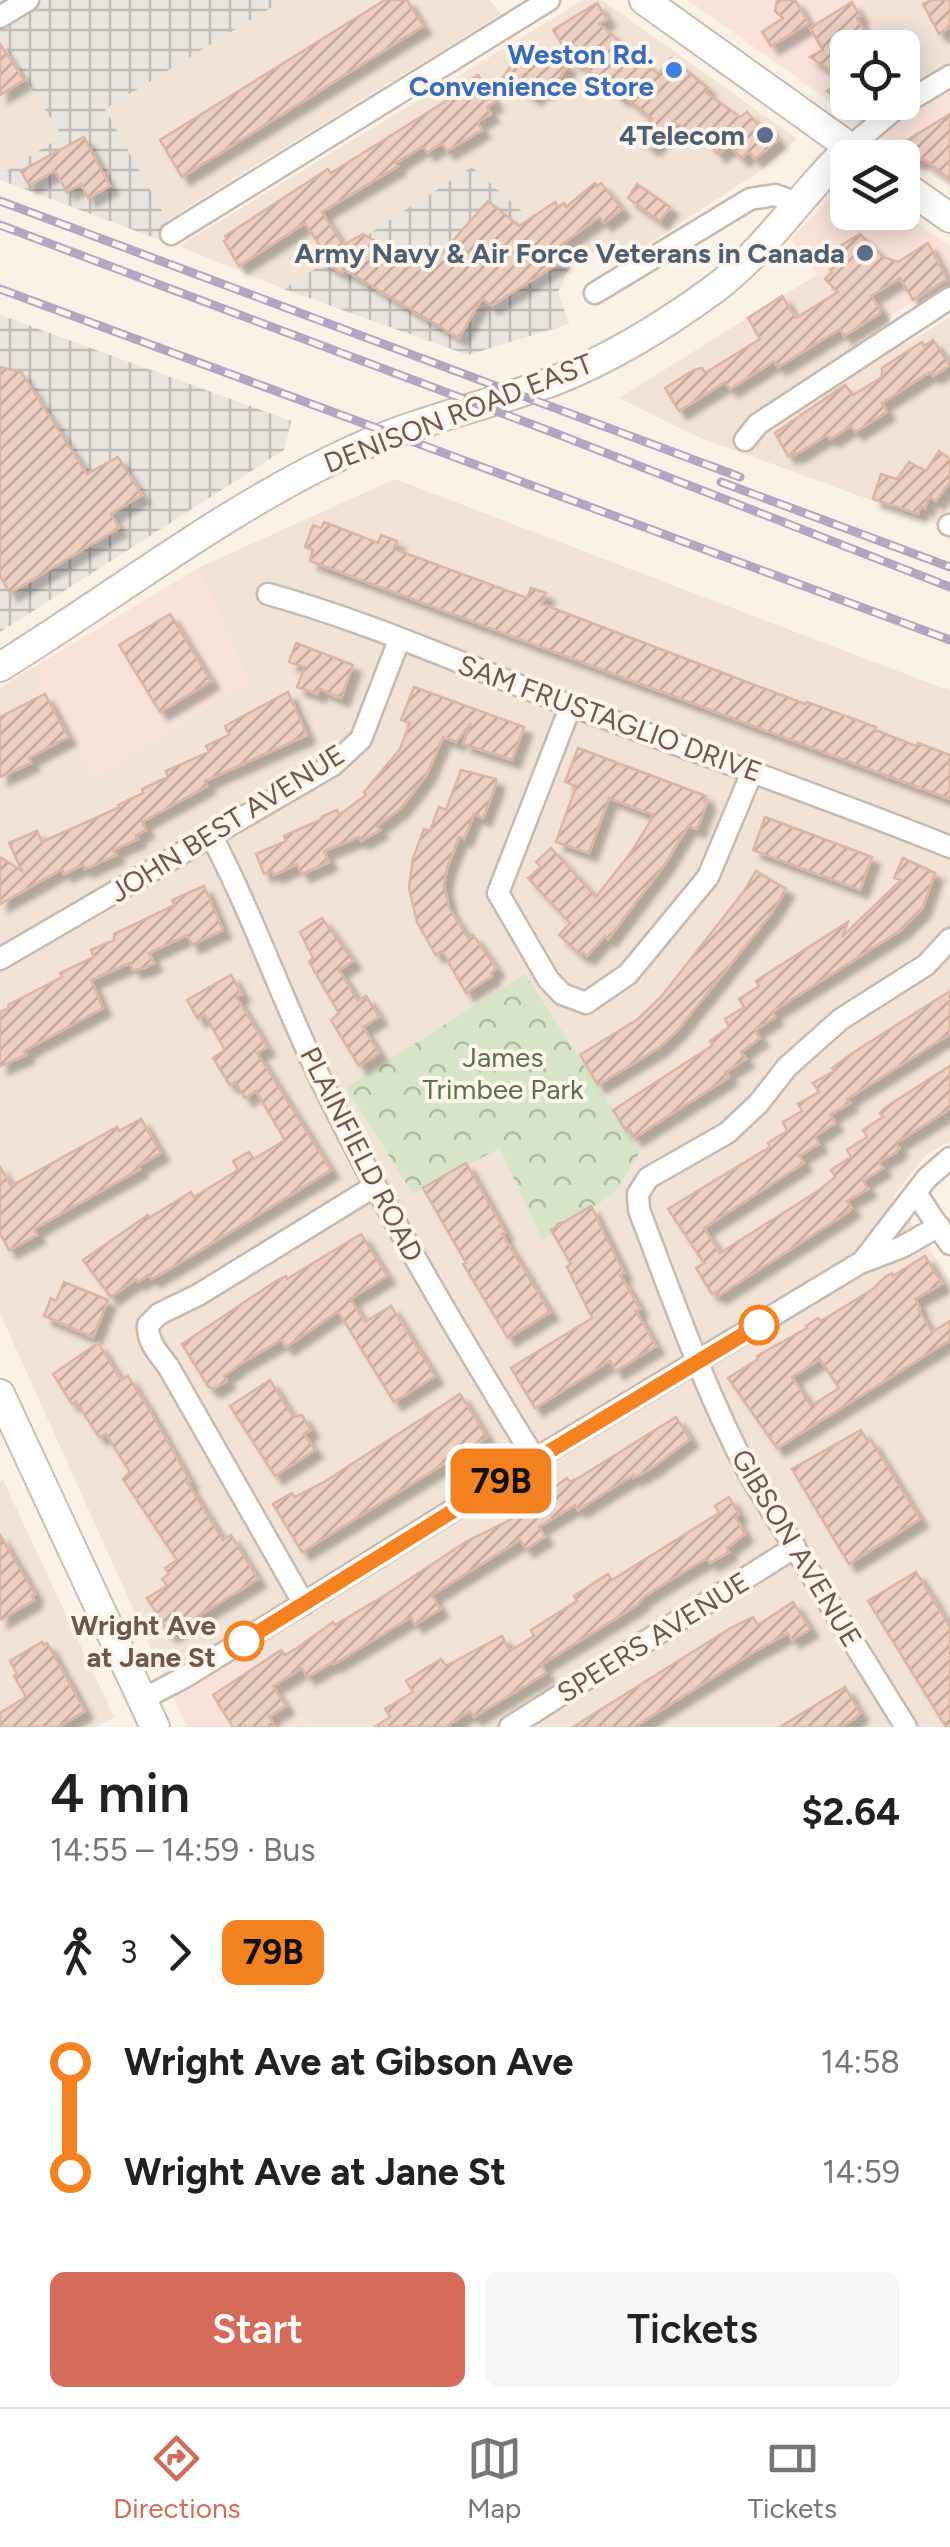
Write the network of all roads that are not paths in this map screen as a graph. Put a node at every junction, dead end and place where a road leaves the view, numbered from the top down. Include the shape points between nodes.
1 (28, 0) edge
2 (549, 0) edge
3 (644, 0) edge
4 (0, 17) edge
5 (950, 76) edge
6 (840, 140) edge
7 (868, 140) edge
8 (830, 175) edge
9 (920, 197) edge
10 (797, 203) junction
11 (950, 218) edge
12 (171, 234) dead end
13 (596, 293) dead end
14 (950, 298) edge
15 (746, 440) dead end
16 (268, 594) dead end
17 (400, 640) junction
18 (0, 667) edge
19 (570, 705) junction
20 (753, 770) junction
21 (212, 836) junction
22 (950, 846) edge
23 (950, 939) edge
24 (0, 960) edge
25 (950, 1158) edge
26 (374, 1186) junction
27 (916, 1193) junction
28 (944, 1235) edge
29 (860, 1263) junction
30 (697, 1364) junction
31 (0, 1394) edge
32 (535, 1460) junction
33 (795, 1548) junction
34 (304, 1604) junction
35 (143, 1699) junction
36 (156, 1727) edge
37 (510, 1727) edge
38 (906, 1727) edge

1 - 4 street
2 - 12 street
3 - 6 street
5 - 7 street via 895,109
8 - 10 street, DENISON ROAD EAST
9 - 11 street
10 - 13 street via 775,195 750,199
10 - 18 street, DENISON ROAD EAST via 717,287 636,340 558,379 360,447 280,485
14 - 15 street via 758,424
16 - 17 street, SAM FRUSTAGLIO DRIVE
17 - 19 street, SAM FRUSTAGLIO DRIVE
17 - 21 street, JOHN BEST AVENUE via 362,739 333,765
19 - 20 street, SAM FRUSTAGLIO DRIVE
19 - 20 street via 498,893 562,994 586,1002 628,974 708,877
20 - 22 street, SAM FRUSTAGLIO DRIVE
21 - 24 street, JOHN BEST AVENUE
21 - 26 street, PLAINFIELD ROAD
23 - 30 street, GIBSON AVENUE via 926,965 841,1020 727,1132 648,1178 638,1194
25 - 27 street
26 - 32 street, PLAINFIELD ROAD
26 - 34 street via 148,1326 153,1346
27 - 28 street
27 - 29 street
28 - 29 street
29 - 30 street
30 - 32 street
30 - 33 street, GIBSON AVENUE via 749,1474
31 - 35 street
32 - 34 street
33 - 37 street, SPEERS AVENUE
33 - 38 street, GIBSON AVENUE
34 - 35 street
35 - 36 street

